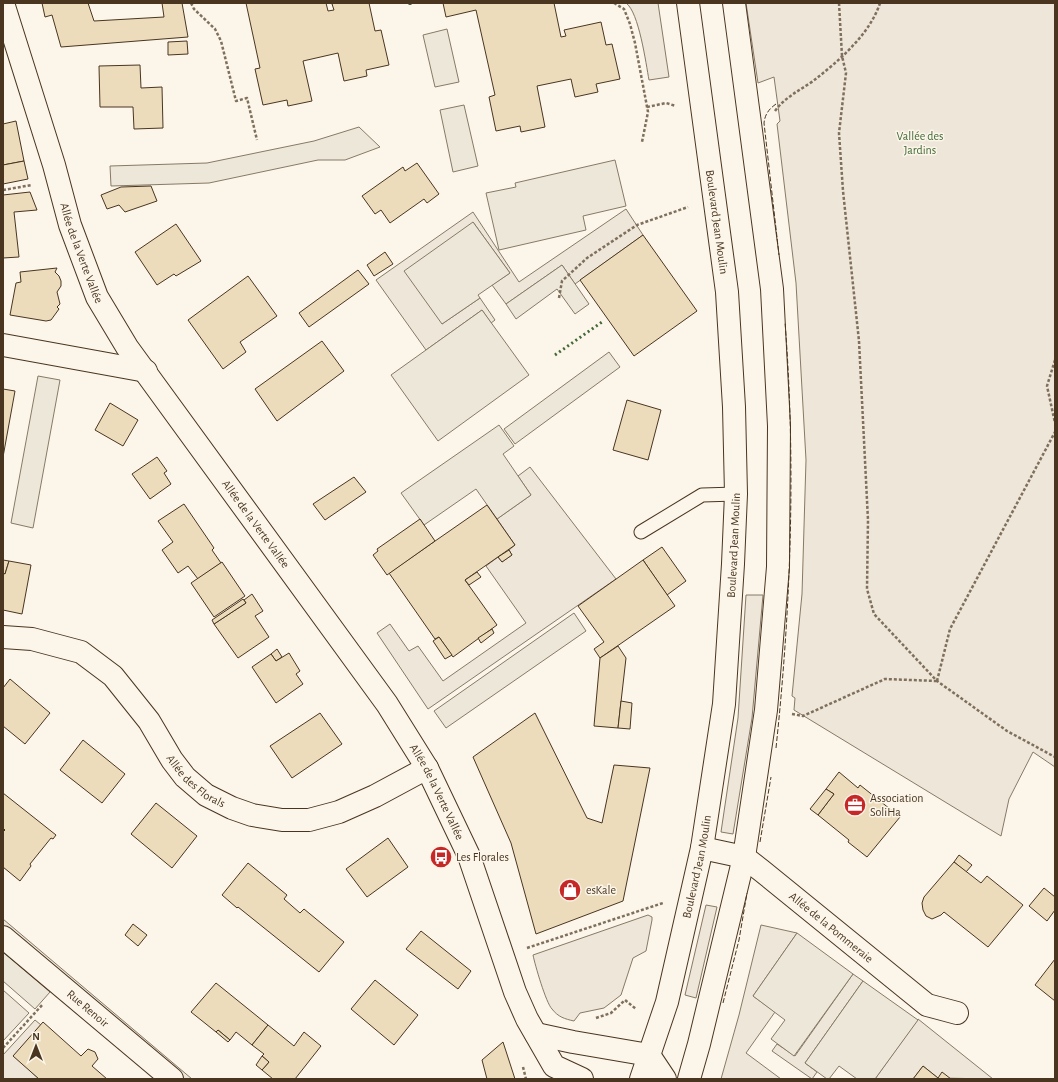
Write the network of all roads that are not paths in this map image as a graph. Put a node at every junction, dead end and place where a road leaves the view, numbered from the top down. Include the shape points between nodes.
1 (3, 3) edge
2 (688, 3) edge
3 (734, 3) edge
4 (3, 345) edge
5 (146, 371) junction
6 (736, 494) junction
7 (641, 532) dead end
8 (3, 637) edge
9 (427, 768) junction
10 (702, 848) junction
11 (744, 857) junction
12 (3, 938) edge
13 (957, 1013) dead end
14 (536, 1034) junction
15 (649, 1055) junction
16 (172, 1079) edge
17 (582, 1079) edge
18 (641, 1079) edge
19 (665, 1079) edge
20 (689, 1079) edge

1 - 5 street, Allée de la Verte Vallée via 54,164 70,225 97,297
2 - 6 street, Boulevard Jean Moulin via 727,292
3 - 11 street via 772,289 779,426 778,567 766,710
4 - 5 street
5 - 9 street, Allée de la Verte Vallée via 387,704
6 - 7 lane via 702,495
6 - 10 street, Boulevard Jean Moulin via 724,704
8 - 9 street, Allée des Florals via 32,639 81,652 113,676 149,721 185,777 206,795 252,816 309,820 339,812
9 - 14 street, Allée de la Verte Vallée via 469,856 515,992
10 - 11 street, Allée de la Pommeraie
10 - 15 street, Boulevard Jean Moulin via 667,1002
11 - 13 street, Allée de la Pommeraie via 927,1005
11 - 20 street
12 - 16 street, Rue Renoir
14 - 15 street
14 - 17 street, Allée de la Verte Vallée via 554,1066
15 - 18 street, Boulevard Jean Moulin
15 - 19 street

